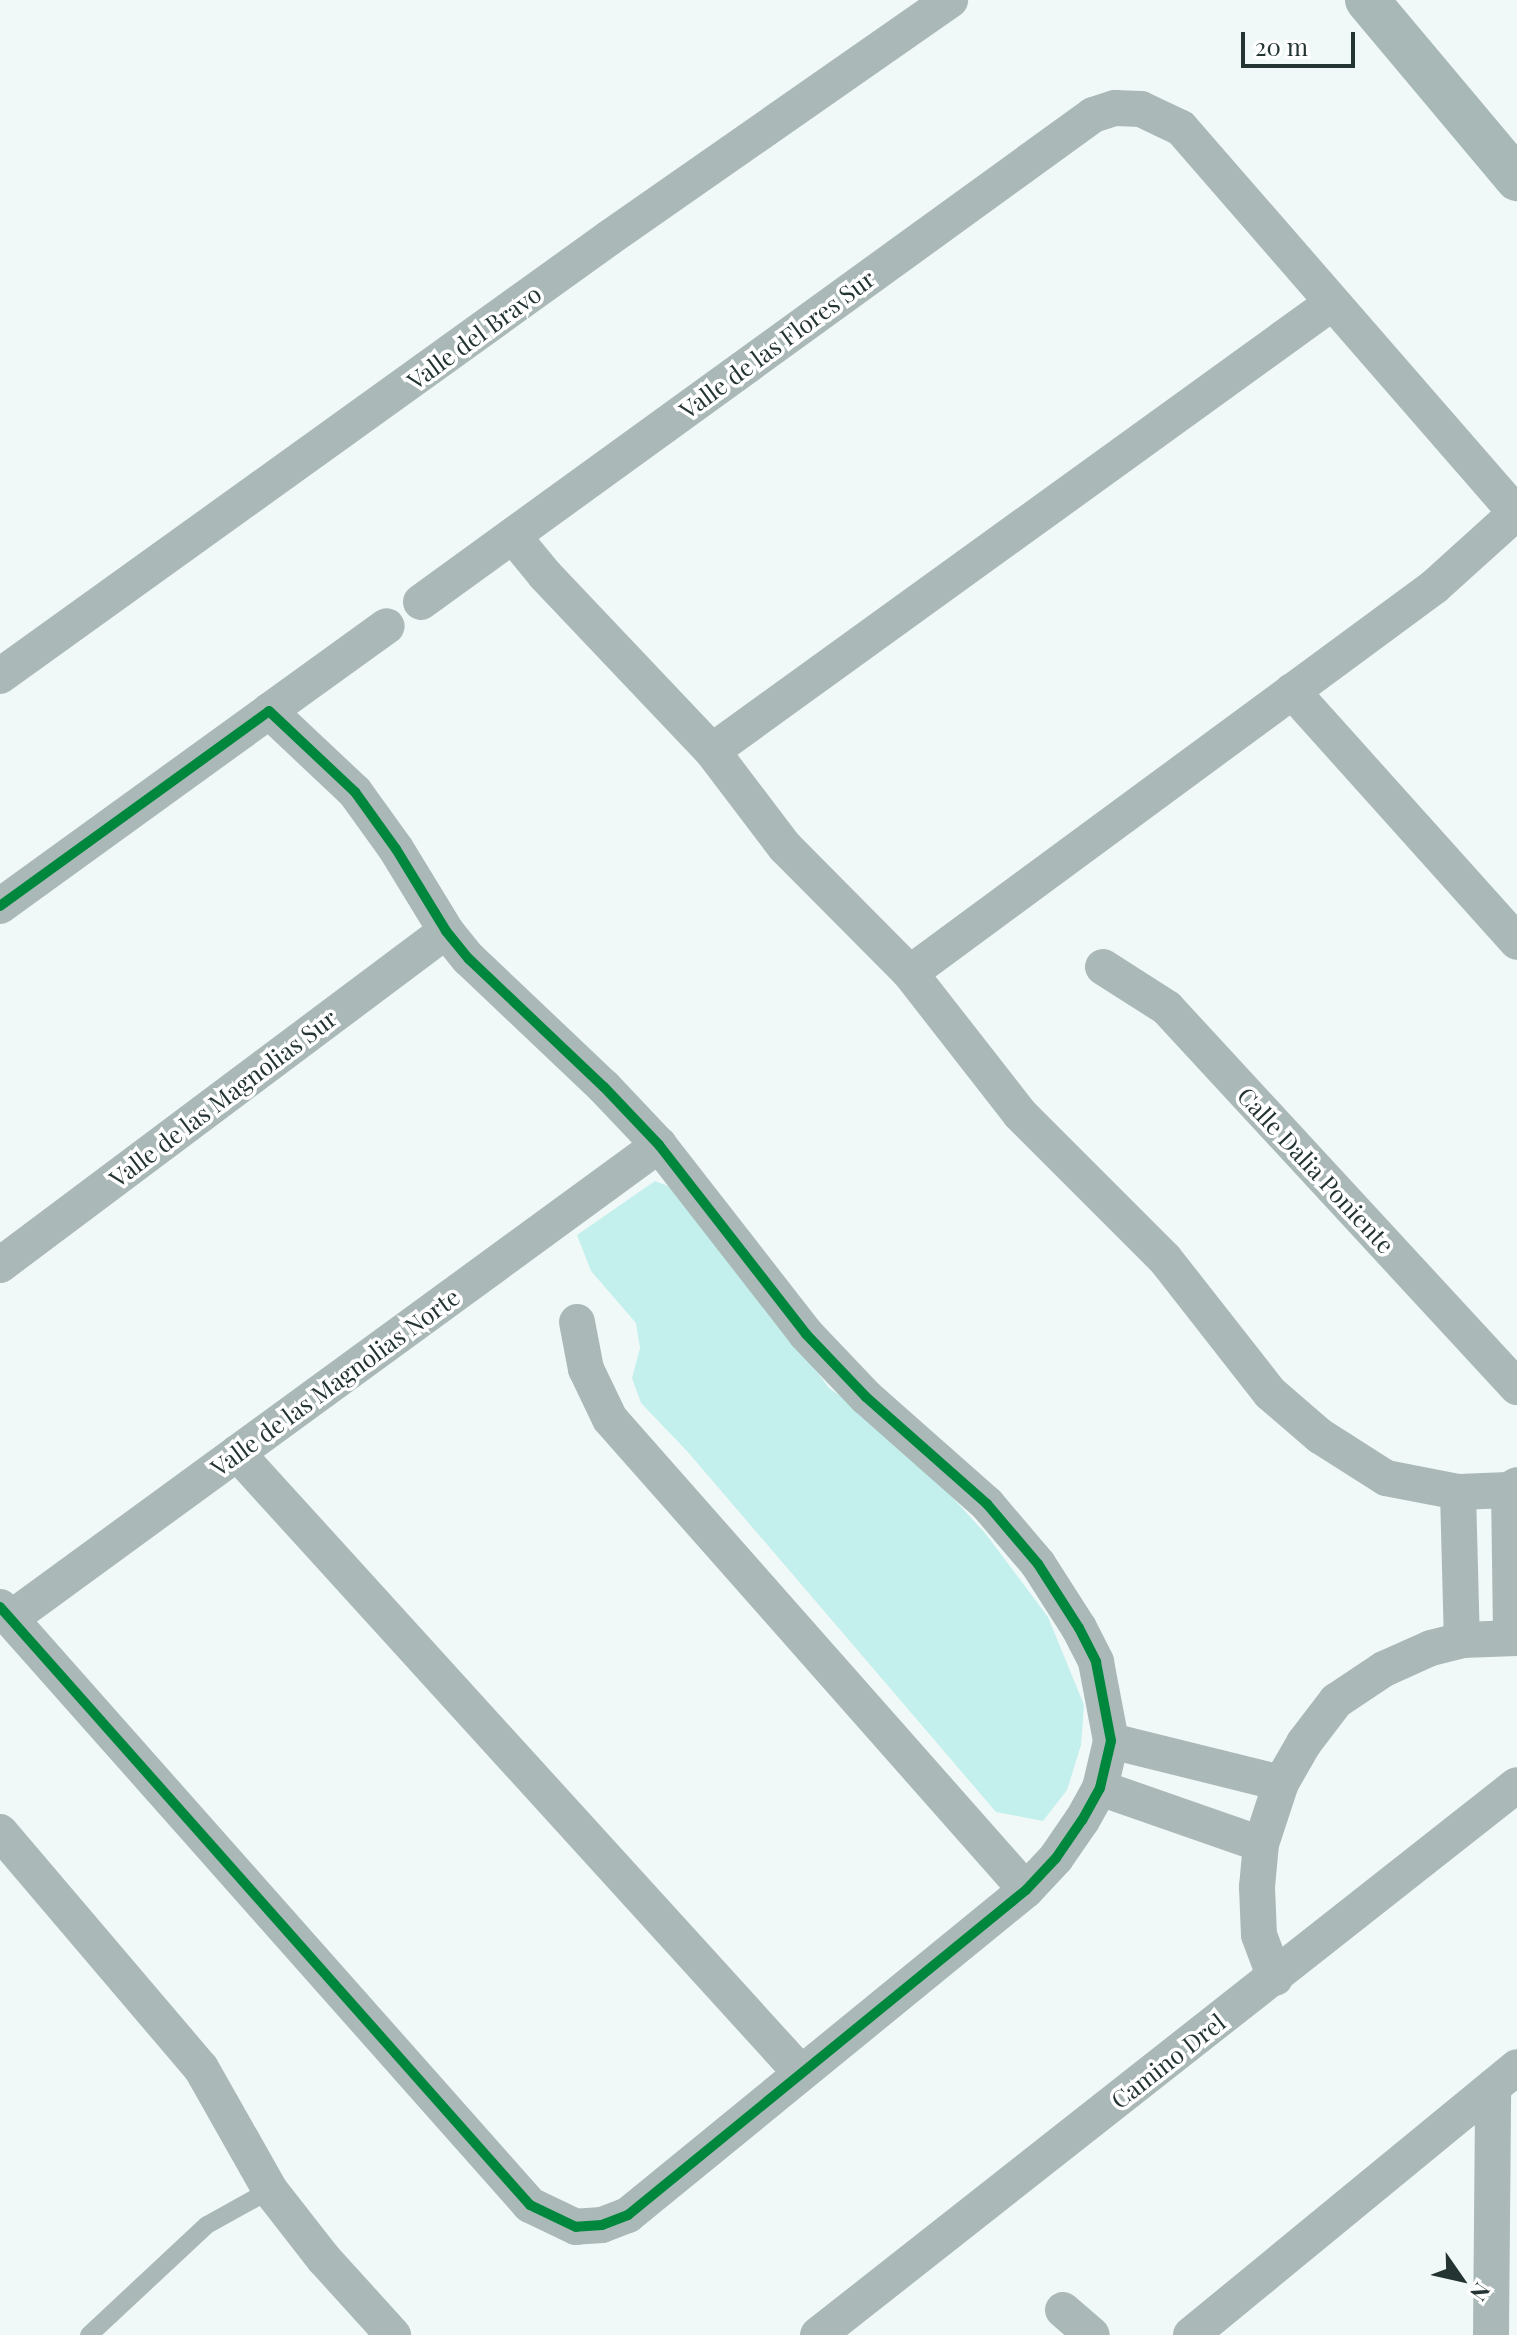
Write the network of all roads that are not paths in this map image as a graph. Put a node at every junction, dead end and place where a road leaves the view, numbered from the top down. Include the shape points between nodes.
1 (950, 0) edge
2 (1367, 0) edge
3 (1517, 179) edge
4 (1332, 303) junction
5 (1516, 512) edge
6 (513, 536) junction
7 (421, 602) dead end
8 (387, 626) dead end
9 (0, 676) edge
10 (1292, 691) junction
11 (269, 711) junction
12 (712, 751) junction
13 (0, 906) edge
14 (446, 931) junction
15 (1517, 942) edge
16 (1103, 967) dead end
17 (910, 973) junction
18 (659, 1145) junction
19 (0, 1265) edge
20 (577, 1322) dead end
21 (1517, 1387) edge
22 (237, 1453) junction
23 (1513, 1488) edge
24 (1458, 1492) junction
25 (5, 1613) edge
26 (1514, 1637) edge
27 (1462, 1640) junction
28 (1111, 1741) junction
29 (1281, 1783) junction
30 (1517, 1785) edge
31 (1100, 1788) junction
32 (0, 1832) edge
33 (1261, 1844) junction
34 (1026, 1890) junction
35 (1275, 1978) junction
36 (801, 2073) junction
37 (1505, 2077) edge
38 (270, 2190) junction
39 (1063, 2310) dead end
40 (89, 2335) edge
41 (393, 2335) edge
42 (818, 2335) edge
43 (1092, 2335) edge
44 (1191, 2335) edge
45 (1491, 2335) edge

1 - 9 street, Valle del Bravo
2 - 3 street
4 - 5 street
4 - 6 street, Valle de las Flores Sur via 1181,128 1141,109 1115,108 1093,115
4 - 12 street
5 - 10 street via 1434,587
6 - 7 street, Valle de las Flores Sur
6 - 12 street
8 - 11 street
10 - 15 street
10 - 17 street
11 - 13 street
11 - 14 street via 355,792
12 - 17 street via 785,847
14 - 18 street
14 - 19 street, Valle de las Magnolias Sur
16 - 21 street, Calle Dalia Poniente via 1167,1008
17 - 24 street via 1020,1114 1165,1259 1270,1393 1320,1436 1386,1478
18 - 22 street, Valle de las Magnolias Norte
18 - 28 street via 806,1334 866,1397 987,1504 1038,1564 1096,1662
20 - 34 street via 586,1369 610,1419
22 - 25 street, Valle de las Magnolias Norte
22 - 36 street
23 - 24 street
23 - 26 street
24 - 27 street
25 - 36 street via 530,2205 552,2219 576,2227 628,2215
26 - 27 street
27 - 29 street via 1384,1669 1336,1701
28 - 29 street
28 - 31 street
29 - 33 street
30 - 35 street, Camino Drel
31 - 33 street
31 - 34 street via 1056,1858
32 - 38 street via 201,2068
33 - 35 street via 1259,1935
34 - 36 street
35 - 42 street, Camino Drel
37 - 44 street
37 - 45 street
38 - 40 lane via 207,2225
38 - 41 street
39 - 43 street

